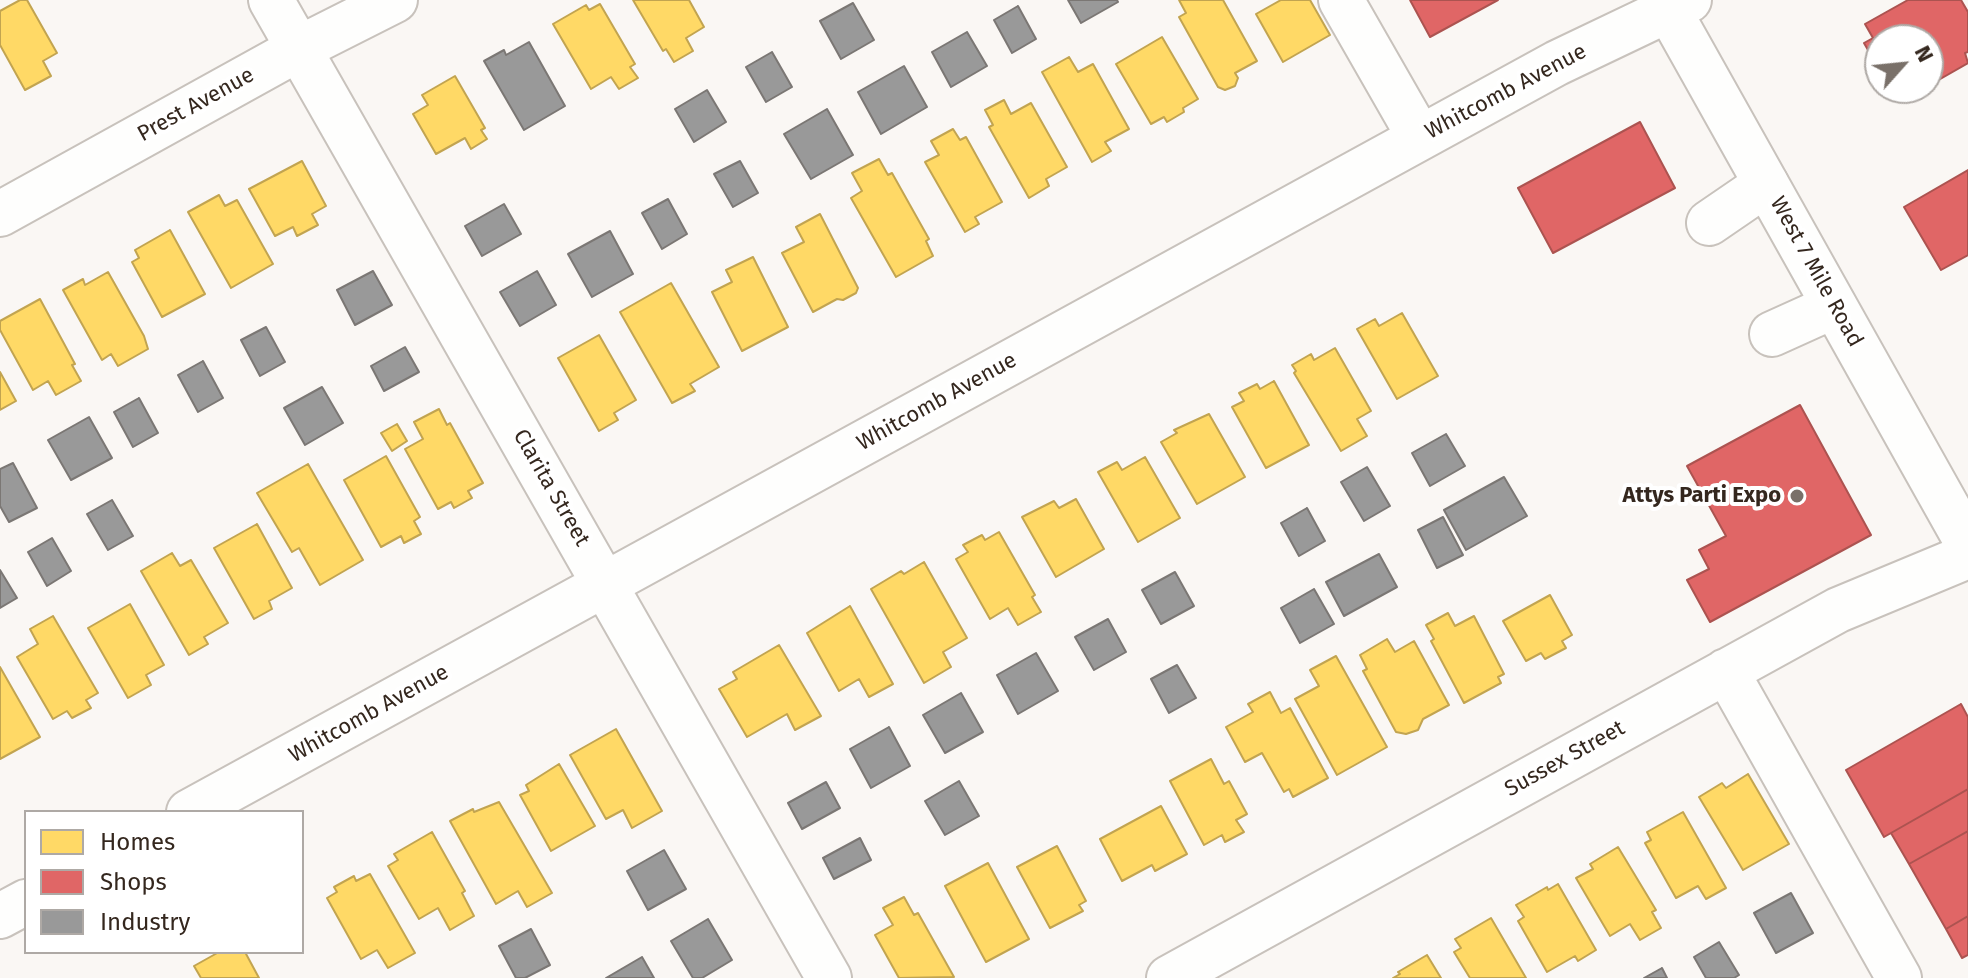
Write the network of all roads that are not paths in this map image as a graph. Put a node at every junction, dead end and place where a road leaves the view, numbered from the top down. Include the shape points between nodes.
1 (271, 0) edge
2 (395, 0) edge
3 (1341, 0) edge
4 (1673, 3) edge
5 (300, 48) junction
6 (1420, 138) junction
7 (1766, 184) junction
8 (0, 214) edge
9 (1709, 223) dead end
10 (1834, 306) junction
11 (1772, 334) dead end
12 (1968, 544) edge
13 (1968, 556) edge
14 (606, 584) junction
15 (1726, 671) junction
16 (193, 810) edge
17 (24, 903) edge
18 (0, 916) edge
19 (829, 978) edge
20 (1169, 978) edge
21 (1899, 978) edge

1 - 5 street, Clarita Street
2 - 5 street, Prest Avenue
3 - 6 street
4 - 6 street, Whitcomb Avenue
4 - 7 street, West 7 Mile Road
5 - 8 street, Prest Avenue
5 - 14 street, Clarita Street
6 - 14 street, Whitcomb Avenue
7 - 9 street
7 - 10 street, West 7 Mile Road
10 - 11 street
10 - 12 street, West 7 Mile Road
13 - 15 street, Sussex Street via 1838,610
14 - 16 street, Whitcomb Avenue
14 - 19 street, Clarita Street
15 - 20 street, Sussex Street
15 - 21 street
17 - 18 street

